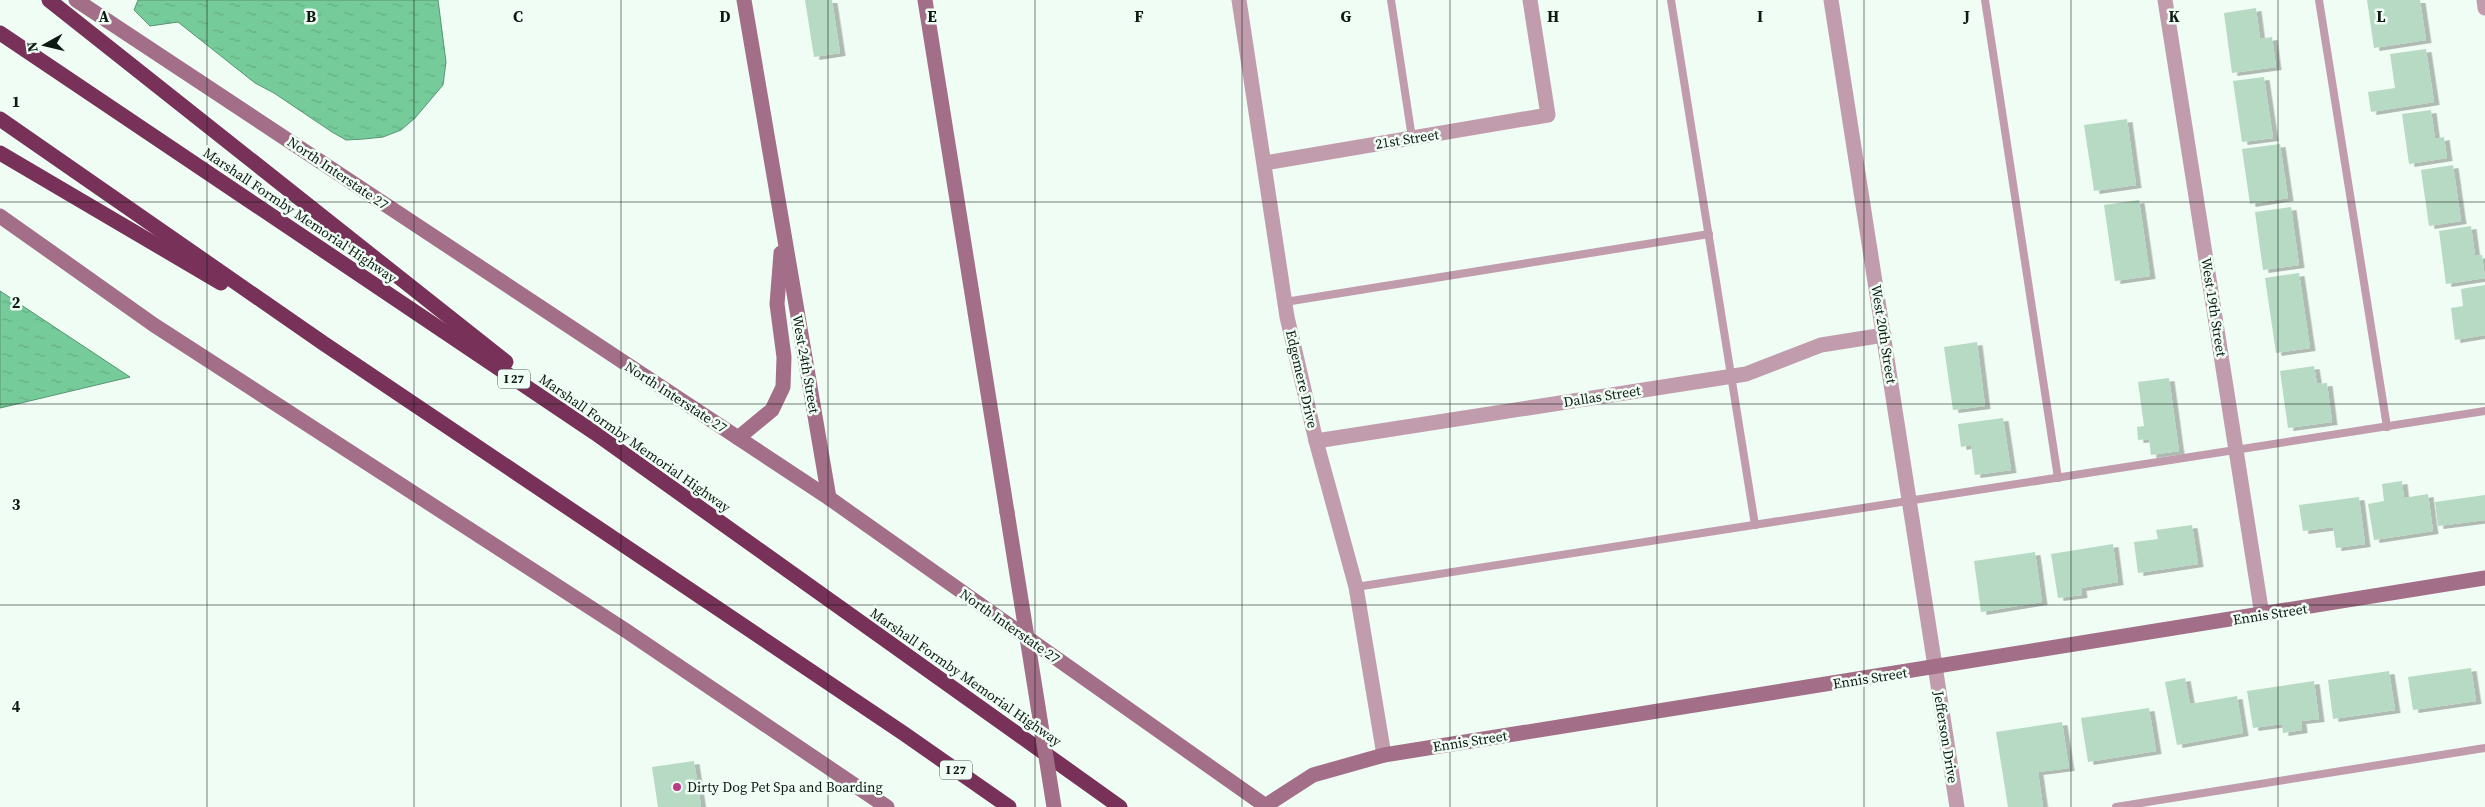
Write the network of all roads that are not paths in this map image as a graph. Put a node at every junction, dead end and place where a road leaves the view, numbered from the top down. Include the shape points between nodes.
1 (49, 0) edge
2 (76, 0) edge
3 (744, 0) edge
4 (925, 0) edge
5 (1239, 0) edge
6 (1391, 0) edge
7 (1530, 0) edge
8 (1671, 0) edge
9 (1831, 0) edge
10 (1985, 0) edge
11 (2165, 0) edge
12 (2319, 0) edge
13 (2484, 0) edge
14 (2485, 8) edge
15 (0, 33) edge
16 (0, 119) edge
17 (1412, 138) junction
18 (0, 154) edge
19 (1265, 163) junction
20 (0, 216) edge
21 (783, 229) junction
22 (1709, 234) junction
23 (1285, 302) junction
24 (1884, 335) junction
25 (323, 342) junction
26 (1731, 376) junction
27 (2485, 411) edge
28 (2387, 427) junction
29 (595, 433) junction
30 (738, 438) junction
31 (1316, 441) junction
32 (2236, 450) junction
33 (2058, 478) junction
34 (829, 498) junction
35 (1910, 501) junction
36 (1755, 525) junction
37 (2485, 578) edge
38 (1356, 586) junction
39 (2262, 615) junction
40 (1935, 668) junction
41 (2485, 748) edge
42 (1384, 755) junction
43 (1266, 806) edge
44 (887, 807) edge
45 (1009, 807) edge
46 (1054, 807) edge
47 (1120, 807) edge
48 (1957, 807) edge
49 (2116, 807) edge

1 - 29 highway
2 - 30 main road, North Interstate 27
3 - 21 main road, West 24th Street
4 - 46 main road, bridge
5 - 19 street, Edgemere Drive
6 - 17 lane
7 - 17 street, 21st Street via 1548,115
8 - 22 lane
9 - 24 street, West 20th Street
10 - 33 lane
11 - 32 street, West 19th Street
12 - 28 lane
13 - 14 street
15 - 29 highway, Marshall Formby Memorial Highway / I 27
16 - 25 highway, I 27
17 - 19 street, 21st Street
18 - 25 highway
19 - 23 street, Edgemere Drive
20 - 44 main road via 154,325 625,630
21 - 30 main road, West 24th Street via 778,304 784,358 783,387 772,410
21 - 34 main road, West 24th Street
22 - 23 lane
22 - 26 lane
23 - 31 street, Edgemere Drive
24 - 26 street, Dallas Street via 1822,345 1746,374
24 - 35 street, West 20th Street
25 - 45 highway, I 27
26 - 31 street, Dallas Street
26 - 36 lane
27 - 28 lane
28 - 32 lane
29 - 47 highway, Marshall Formby Memorial Highway / I 27
30 - 34 main road, North Interstate 27
31 - 38 street, Edgemere Drive
32 - 33 lane
32 - 39 street, West 19th Street
33 - 35 lane
34 - 43 main road, North Interstate 27
35 - 36 lane
35 - 40 street, West 20th Street
36 - 38 lane
37 - 39 main road, Ennis Street
38 - 42 street, Edgemere Drive
39 - 40 main road, Ennis Street
40 - 42 main road, Ennis Street
40 - 48 street, Jefferson Drive
41 - 49 lane
42 - 43 main road, Ennis Street via 1313,775

